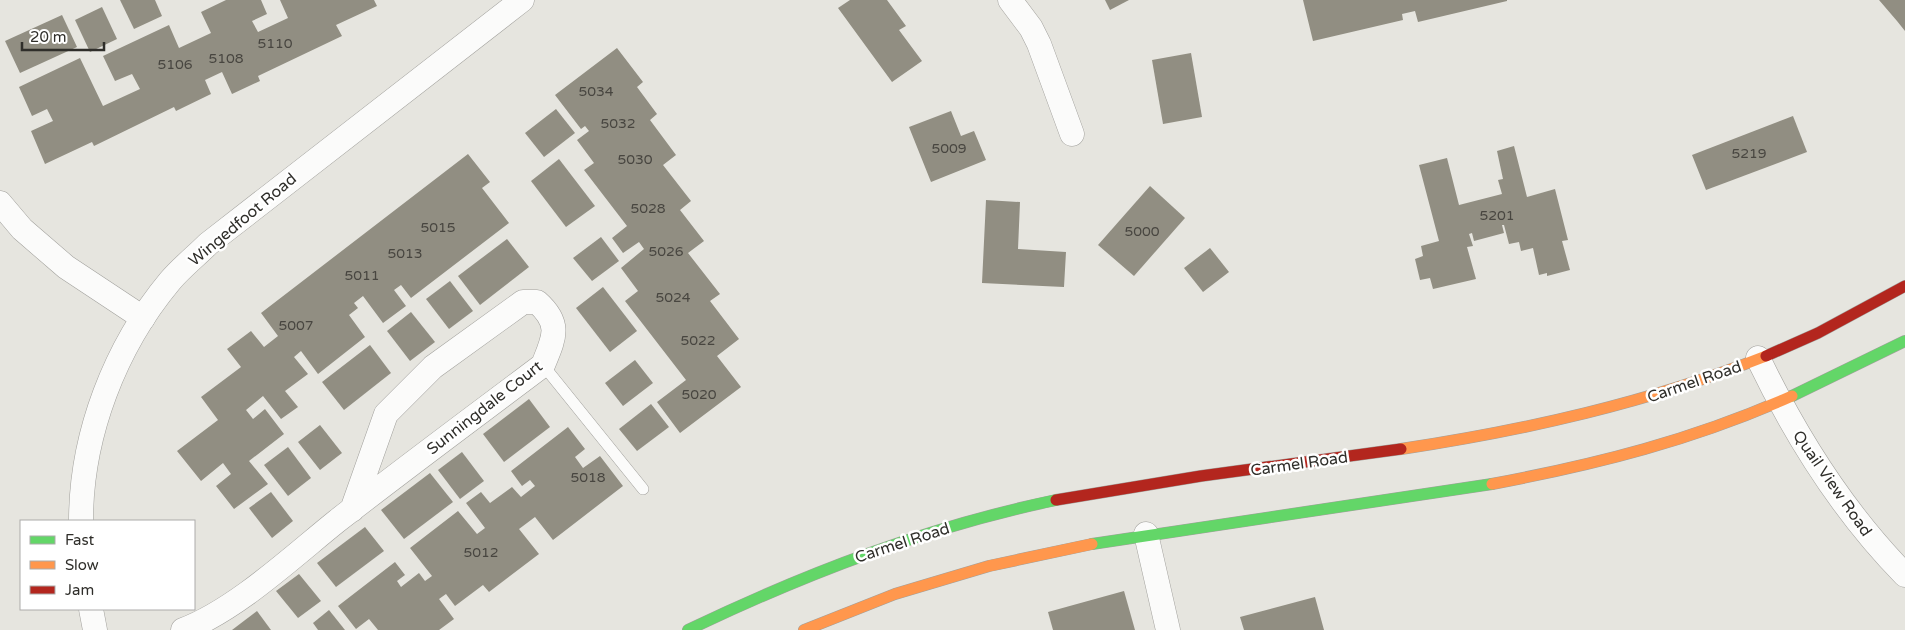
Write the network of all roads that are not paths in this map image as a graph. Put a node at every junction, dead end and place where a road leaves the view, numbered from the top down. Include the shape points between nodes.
1 (522, 0) edge
2 (1010, 0) edge
3 (1072, 134) dead end
4 (0, 204) edge
5 (1905, 286) edge
6 (143, 318) junction
7 (1905, 341) edge
8 (1758, 358) junction
9 (543, 365) junction
10 (1780, 403) junction
11 (643, 489) dead end
12 (352, 510) junction
13 (81, 520) edge
14 (1146, 534) junction
15 (1905, 575) edge
16 (91, 610) edge
17 (95, 630) edge
18 (183, 630) edge
19 (688, 630) edge
20 (804, 630) edge
21 (1168, 630) edge

1 - 6 street, Wingedfoot Road via 208,244 171,281
2 - 3 street via 1031,28
4 - 6 street via 22,229 66,267
5 - 8 main road, Carmel Road via 1821,331
6 - 13 street, Wingedfoot Road via 126,346 98,413 86,466
7 - 10 main road
8 - 10 street, Quail View Road
8 - 19 main road, Carmel Road via 1645,399 1529,427 1102,492 1004,511 844,561 762,594
9 - 11 lane
9 - 12 street, Sunningdale Court
9 - 12 street, Sunningdale Court via 555,335 549,312 537,302 523,302 433,367 386,414
10 - 14 main road via 1713,430 1570,470 1468,488
10 - 15 street, Quail View Road via 1809,454 1880,550
12 - 18 street, Sunningdale Court via 248,592
14 - 20 main road via 1053,550 971,571 888,596
14 - 21 street
16 - 17 street

